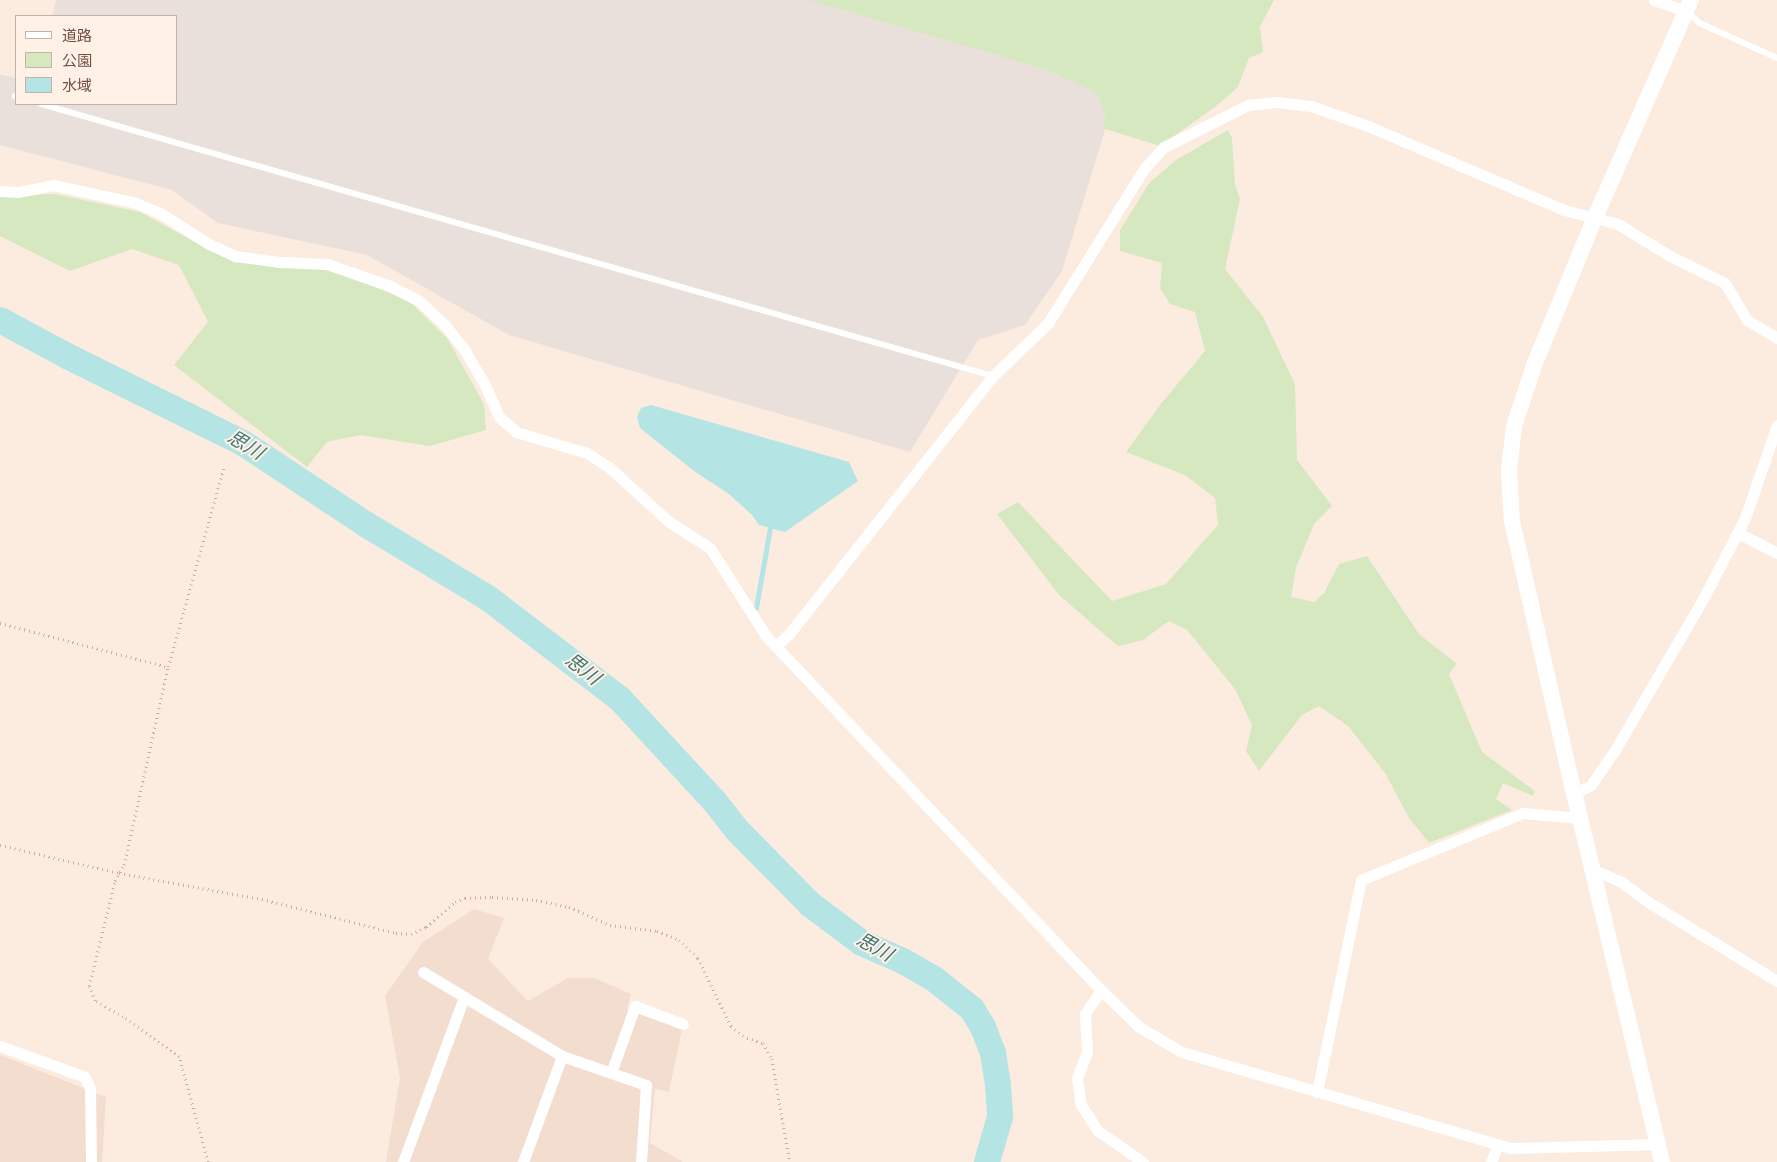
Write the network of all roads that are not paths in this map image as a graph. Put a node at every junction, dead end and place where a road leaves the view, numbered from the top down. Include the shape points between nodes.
1 (1654, 0) edge
2 (1688, 6) edge
3 (1777, 58) edge
4 (44, 105) edge
5 (0, 191) edge
6 (1595, 218) junction
7 (1777, 338) edge
8 (993, 376) junction
9 (1777, 425) edge
10 (1738, 533) junction
11 (1777, 553) edge
12 (776, 646) junction
13 (1574, 794) junction
14 (1579, 818) junction
15 (1592, 869) junction
16 (423, 972) dead end
17 (1777, 982) edge
18 (1101, 990) junction
19 (464, 997) junction
20 (683, 1024) dead end
21 (0, 1046) edge
22 (562, 1056) junction
23 (610, 1073) junction
24 (1317, 1092) junction
25 (1498, 1144) junction
26 (1658, 1144) junction
27 (91, 1162) edge
28 (403, 1162) edge
29 (523, 1162) edge
30 (641, 1162) edge
31 (1143, 1162) edge
32 (1491, 1162) edge
33 (1662, 1162) edge

1 - 2 street
2 - 3 lane via 1700,23
2 - 6 street
4 - 8 lane
5 - 12 street via 18,192 53,185 136,203 235,256 326,264 390,286 418,300 445,325 464,349 499,418 516,432 587,453 610,468 668,521 710,548 766,636
6 - 7 street via 1618,224 1670,256 1725,283 1747,320
6 - 8 street via 1564,210 1368,126 1311,106 1277,102 1248,105 1164,147 1144,169 1048,323
6 - 13 street via 1535,363 1514,426 1509,471 1512,522
8 - 12 street via 789,634
9 - 10 street
10 - 11 street
10 - 13 street via 1703,600 1615,750 1591,786
12 - 18 street
13 - 14 street
14 - 15 street
14 - 24 street via 1523,813 1361,880
15 - 17 street via 1623,883
15 - 26 street
16 - 19 street
18 - 24 street via 1139,1026 1182,1052
18 - 31 street via 1085,1014 1087,1052 1077,1078 1081,1105 1098,1132
19 - 22 street
19 - 28 street
20 - 23 street via 635,1006
21 - 27 street via 84,1077 90,1088
22 - 23 street
22 - 29 street
23 - 30 street via 646,1085
24 - 25 street
25 - 26 street via 1511,1148
25 - 32 street
26 - 33 street

